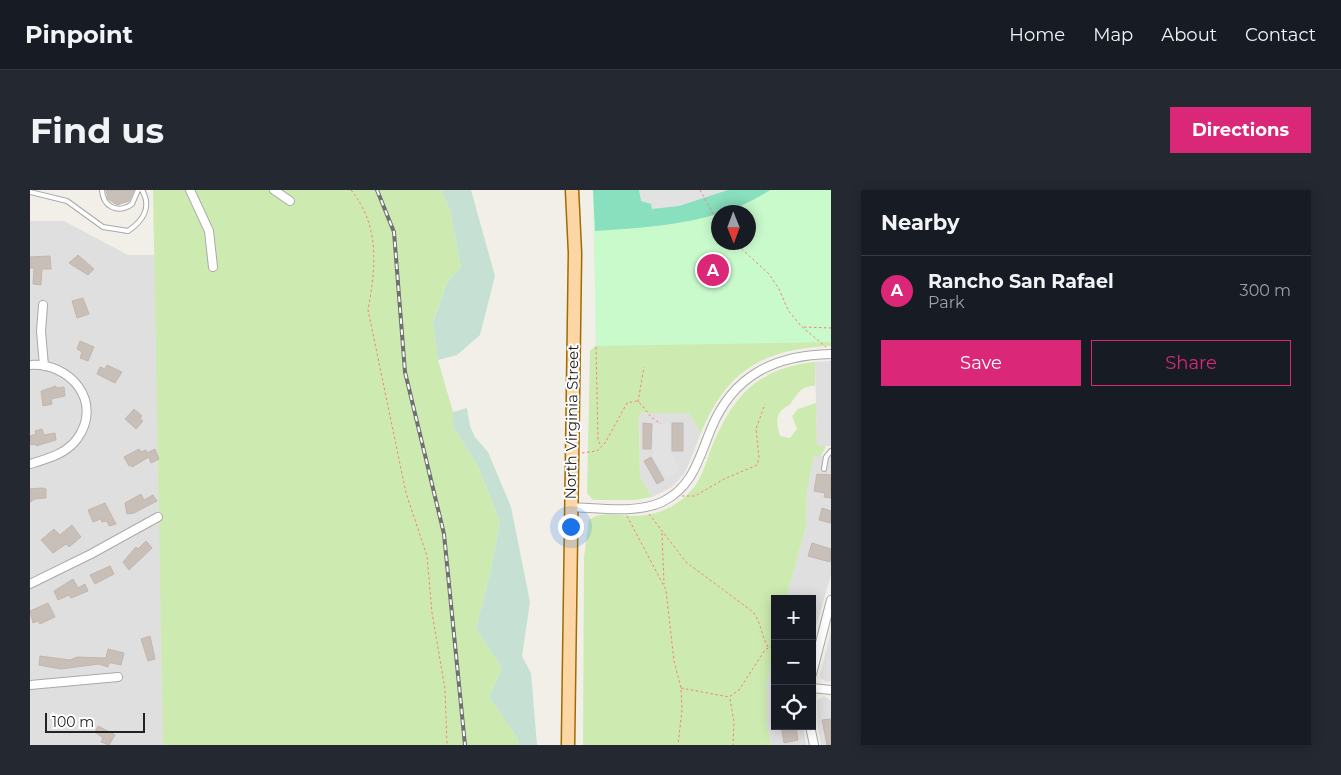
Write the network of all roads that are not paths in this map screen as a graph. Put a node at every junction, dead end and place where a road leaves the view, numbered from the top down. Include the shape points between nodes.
1 (102, 190) edge
2 (138, 190) edge
3 (142, 190) edge
4 (190, 190) edge
5 (274, 190) edge
6 (572, 190) edge
7 (30, 192) edge
8 (290, 202) dead end
9 (214, 267) dead end
10 (43, 305) dead end
11 (829, 351) edge
12 (30, 365) edge
13 (44, 366) junction
14 (831, 451) edge
15 (30, 464) edge
16 (824, 469) dead end
17 (571, 507) junction
18 (158, 517) dead end
19 (30, 584) edge
20 (831, 600) edge
21 (816, 649) edge
22 (118, 677) dead end
23 (30, 685) edge
24 (816, 688) edge
25 (831, 690) edge
26 (811, 730) edge
27 (568, 745) edge
28 (814, 745) edge

1 - 2 lane via 106,203 122,209 132,204
3 - 7 lane via 147,209 140,223 128,231 103,227 67,201
4 - 9 street via 209,231
5 - 8 street
6 - 17 main road, North Virginia Street via 575,253
10 - 13 street
11 - 17 street via 777,362 742,382 719,412 694,473 678,492 646,507
12 - 13 street
13 - 15 street via 56,368 74,380 84,396 86,416 80,434 69,447
14 - 16 lane
17 - 27 main road, North Virginia Street
18 - 19 street
20 - 21 street
22 - 23 street
24 - 25 street
26 - 28 street

